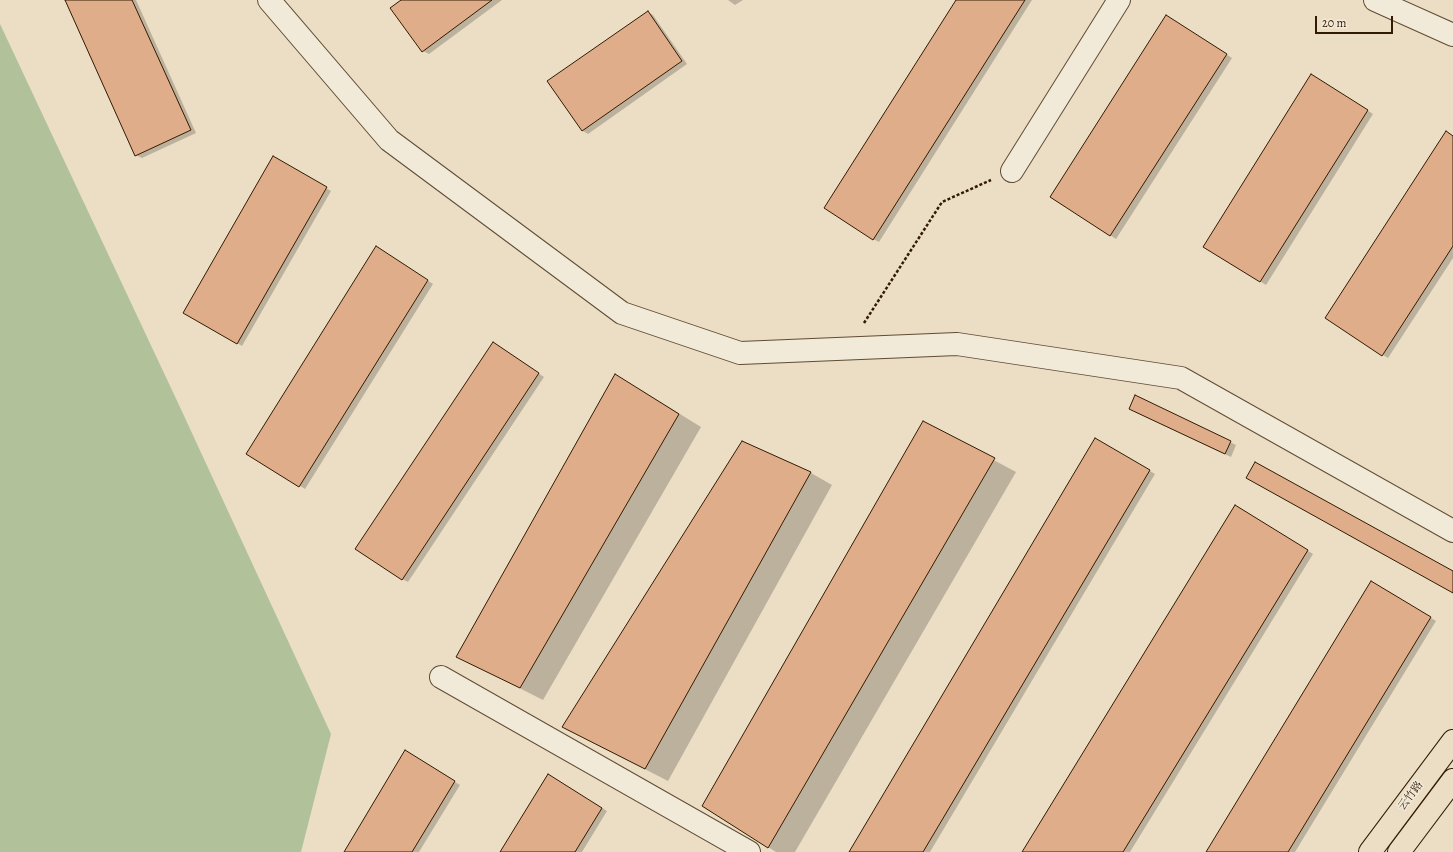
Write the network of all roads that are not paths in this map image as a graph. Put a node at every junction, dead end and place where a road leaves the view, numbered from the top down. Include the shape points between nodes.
1 (269, 0) edge
2 (1118, 0) edge
3 (1375, 0) edge
4 (1453, 35) edge
5 (1012, 171) road end
6 (1453, 531) edge
7 (441, 677) dead end
8 (1453, 741) edge
9 (1453, 780) edge
10 (749, 852) edge
11 (1370, 852) edge
12 (1399, 852) edge

1 - 6 street via 389,140 622,313 740,353 957,344 1181,378
2 - 5 street
3 - 4 street
7 - 10 street
8 - 11 main road, 云竹路
9 - 12 main road

